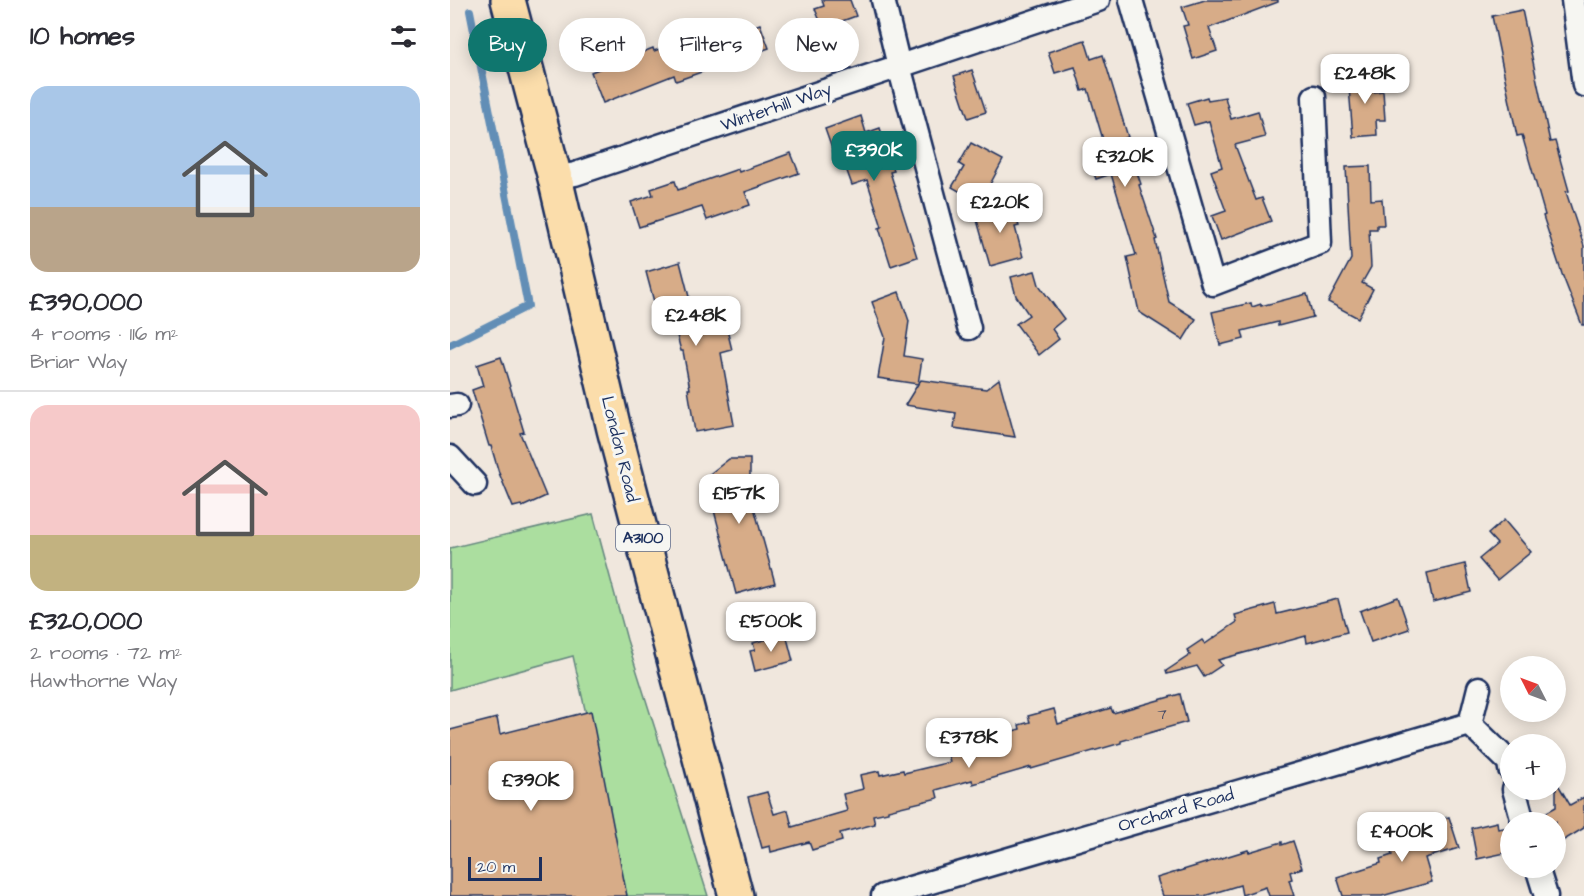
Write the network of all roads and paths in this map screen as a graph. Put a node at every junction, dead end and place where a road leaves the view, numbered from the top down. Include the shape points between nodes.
1 (508, 0) edge
2 (883, 0) edge
3 (1098, 0) edge
4 (1131, 0) edge
5 (1573, 0) edge
6 (899, 66) junction
7 (1584, 85) edge
8 (1314, 97) dead end
9 (555, 178) junction
10 (969, 328) dead end
11 (450, 457) edge
12 (475, 484) dead end
13 (1479, 688) dead end
14 (1470, 724) junction
15 (1500, 755) edge
16 (1540, 878) edge
17 (736, 896) edge
18 (883, 896) edge
19 (1546, 896) edge

1 - 9 main road, London Road / A3100
2 - 6 street
3 - 6 street, Winterhill Way
4 - 8 street via 1213,284 1320,243
5 - 7 street
6 - 9 street, Winterhill Way
6 - 10 street
9 - 17 main road, London Road / A3100 via 614,429
11 - 12 street
13 - 14 street
14 - 15 street
14 - 18 street, Orchard Road
16 - 19 street

